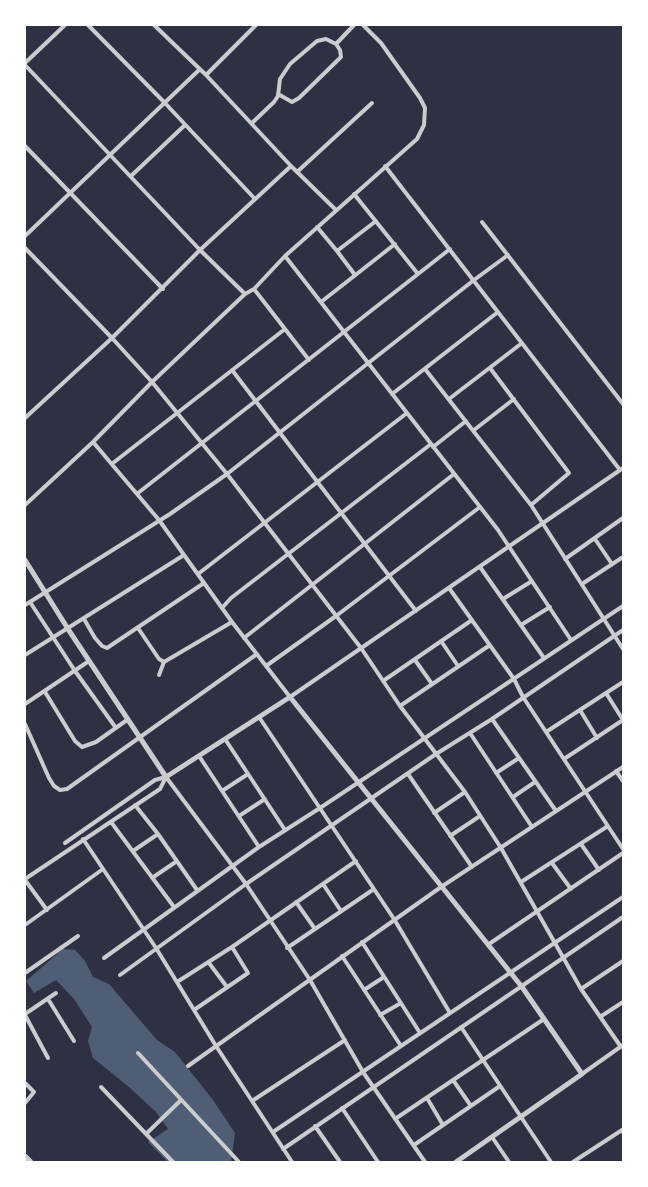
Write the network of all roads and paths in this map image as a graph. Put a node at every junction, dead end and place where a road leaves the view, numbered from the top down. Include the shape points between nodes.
1 (65, 25) edge
2 (88, 25) edge
3 (154, 25) edge
4 (256, 25) edge
5 (354, 25) edge
6 (363, 25) edge
7 (336, 44) junction
8 (25, 64) edge
9 (200, 69) junction
10 (206, 75) junction
11 (278, 94) junction
12 (164, 102) junction
13 (372, 103) dead end
14 (252, 123) junction
15 (185, 125) junction
16 (25, 146) edge
17 (110, 153) junction
18 (291, 166) junction
19 (385, 166) junction
20 (298, 172) junction
21 (131, 176) junction
22 (69, 192) junction
23 (354, 194) junction
24 (255, 199) junction
25 (336, 210) junction
26 (376, 221) junction
27 (482, 222) dead end
28 (317, 227) junction
29 (25, 236) edge
30 (395, 244) junction
31 (25, 248) edge
32 (450, 249) junction
33 (200, 250) junction
34 (337, 251) junction
35 (285, 256) junction
36 (508, 256) junction
37 (418, 274) junction
38 (355, 275) junction
39 (474, 280) junction
40 (254, 288) junction
41 (163, 289) junction
42 (245, 294) junction
43 (321, 302) junction
44 (498, 312) junction
45 (285, 328) junction
46 (344, 332) junction
47 (112, 338) junction
48 (522, 343) junction
49 (309, 360) junction
50 (368, 363) junction
51 (490, 368) junction
52 (425, 369) junction
53 (232, 370) junction
54 (152, 382) junction
55 (392, 394) junction
56 (449, 399) junction
57 (514, 399) junction
58 (256, 401) junction
59 (623, 404) edge
60 (177, 412) junction
61 (407, 413) junction
62 (25, 418) edge
63 (466, 421) junction
64 (474, 430) junction
65 (280, 432) junction
66 (93, 442) junction
67 (202, 444) junction
68 (432, 445) junction
69 (113, 463) junction
70 (622, 469) edge
71 (227, 474) junction
72 (454, 474) junction
73 (318, 482) junction
74 (138, 494) junction
75 (25, 505) edge
76 (531, 505) junction
77 (480, 507) junction
78 (342, 513) junction
79 (159, 520) junction
80 (621, 520) edge
81 (265, 523) junction
82 (542, 524) junction
83 (623, 527) edge
84 (595, 538) junction
85 (365, 543) junction
86 (509, 547) junction
87 (289, 554) junction
88 (184, 555) junction
89 (623, 557) edge
90 (565, 559) junction
91 (25, 560) edge
92 (612, 564) junction
93 (480, 567) junction
94 (198, 574) junction
95 (389, 575) junction
96 (532, 581) junction
97 (204, 582) junction
98 (312, 584) junction
99 (582, 584) junction
100 (449, 588) junction
101 (45, 592) junction
102 (503, 599) junction
103 (30, 602) junction
104 (25, 605) edge
105 (623, 606) edge
106 (222, 608) junction
107 (550, 608) junction
108 (416, 611) junction
109 (336, 616) junction
110 (604, 618) junction
111 (84, 619) junction
112 (472, 620) junction
113 (232, 622) junction
114 (521, 626) junction
115 (138, 628) junction
116 (68, 629) junction
117 (623, 630) edge
118 (614, 636) junction
119 (53, 638) junction
120 (244, 638) junction
121 (571, 640) junction
122 (441, 641) junction
123 (490, 645) junction
124 (361, 648) junction
125 (623, 649) edge
126 (257, 654) junction
127 (25, 655) edge
128 (544, 658) junction
129 (89, 660) junction
130 (414, 660) junction
131 (164, 662) junction
132 (266, 666) junction
133 (458, 666) junction
134 (75, 671) junction
135 (159, 675) dead end
136 (514, 678) junction
137 (383, 681) junction
138 (623, 682) edge
139 (432, 684) junction
140 (45, 692) junction
141 (606, 693) junction
142 (290, 697) junction
143 (524, 697) junction
144 (25, 704) edge
145 (400, 706) junction
146 (580, 710) junction
147 (259, 717) junction
148 (492, 719) junction
149 (127, 720) junction
150 (623, 720) edge
151 (25, 724) edge
152 (116, 728) junction
153 (546, 732) junction
154 (470, 733) junction
155 (139, 738) junction
156 (597, 738) junction
157 (225, 739) junction
158 (424, 739) junction
159 (436, 754) junction
160 (198, 756) junction
161 (519, 758) junction
162 (564, 759) junction
163 (623, 767) edge
164 (616, 771) junction
165 (496, 772) junction
166 (248, 774) junction
167 (408, 774) junction
168 (166, 777) junction
169 (623, 780) edge
170 (359, 782) junction
171 (535, 782) junction
172 (222, 791) junction
173 (465, 792) junction
174 (585, 792) junction
175 (512, 797) junction
176 (264, 799) junction
177 (372, 799) junction
178 (135, 806) junction
179 (320, 808) junction
180 (434, 812) junction
181 (556, 812) junction
182 (239, 816) junction
183 (480, 816) junction
184 (111, 822) junction
185 (332, 826) junction
186 (608, 826) junction
187 (532, 827) junction
188 (285, 830) junction
189 (158, 834) junction
190 (450, 836) junction
191 (83, 839) junction
192 (65, 842) dead end
193 (581, 844) junction
194 (260, 846) junction
195 (501, 848) junction
196 (623, 850) edge
197 (134, 851) junction
198 (623, 854) edge
199 (356, 861) junction
200 (177, 862) junction
201 (552, 863) junction
202 (233, 866) junction
203 (472, 868) junction
204 (103, 869) junction
205 (599, 870) junction
206 (152, 878) junction
207 (25, 879) edge
208 (521, 882) junction
209 (246, 884) junction
210 (323, 884) junction
211 (441, 887) junction
212 (374, 889) junction
213 (197, 890) junction
214 (571, 890) junction
215 (623, 897) edge
216 (296, 902) junction
217 (174, 907) junction
218 (47, 910) junction
219 (342, 911) junction
220 (538, 912) junction
221 (623, 917) edge
222 (394, 919) junction
223 (270, 920) junction
224 (25, 925) edge
225 (143, 929) junction
226 (315, 929) junction
227 (78, 936) dead end
228 (362, 942) junction
229 (556, 942) junction
230 (489, 944) junction
231 (232, 947) junction
232 (156, 948) junction
233 (287, 948) junction
234 (342, 956) junction
235 (104, 958) dead end
236 (564, 958) junction
237 (621, 962) edge
238 (209, 963) junction
239 (623, 970) edge
240 (511, 972) junction
241 (25, 973) edge
242 (120, 975) dead end
243 (384, 977) junction
244 (310, 980) junction
245 (177, 982) junction
246 (227, 987) junction
247 (522, 987) junction
248 (581, 989) junction
249 (364, 990) junction
250 (56, 993) dead end
251 (48, 999) junction
252 (623, 1002) edge
253 (401, 1003) junction
254 (194, 1010) junction
255 (450, 1013) junction
256 (25, 1014) edge
257 (380, 1015) junction
258 (600, 1017) junction
259 (544, 1019) junction
260 (461, 1027) junction
261 (420, 1033) junction
262 (344, 1040) junction
263 (74, 1041) dead end
264 (216, 1046) junction
265 (401, 1046) junction
266 (622, 1046) edge
267 (138, 1053) dead end
268 (48, 1058) dead end
269 (482, 1060) junction
270 (188, 1066) dead end
271 (363, 1072) junction
272 (582, 1074) junction
273 (453, 1080) junction
274 (25, 1083) edge
275 (500, 1086) junction
276 (101, 1087) dead end
277 (373, 1087) junction
278 (427, 1098) junction
279 (181, 1100) junction
280 (252, 1101) junction
281 (25, 1103) edge
282 (471, 1106) junction
283 (342, 1108) junction
284 (520, 1117) junction
285 (395, 1119) junction
286 (443, 1125) junction
287 (316, 1126) junction
288 (273, 1132) junction
289 (623, 1132) edge
290 (146, 1134) junction
291 (492, 1137) junction
292 (414, 1146) junction
293 (282, 1149) junction
294 (25, 1156) edge
295 (31, 1162) edge
296 (173, 1162) edge
297 (239, 1162) edge
298 (292, 1162) edge
299 (340, 1162) edge
300 (378, 1162) edge
301 (425, 1162) edge
302 (456, 1162) edge
303 (510, 1162) edge
304 (551, 1162) edge
305 (573, 1162) edge

1 - 8 street
2 - 12 street
3 - 9 street
4 - 10 street
5 - 7 street
6 - 19 street via 381,43 425,108 424,125 417,139
7 - 11 street via 322,38 310,46 280,78
7 - 11 street via 341,57 299,98 292,102
8 - 17 street
9 - 10 street
9 - 12 street
10 - 14 street
11 - 14 street
12 - 15 street
12 - 17 street
13 - 20 street
14 - 18 street
15 - 21 street
15 - 24 street
16 - 22 street
17 - 21 street
17 - 22 street
18 - 20 street
18 - 24 street
19 - 23 street
19 - 32 street
20 - 25 street
21 - 33 street
22 - 29 street
22 - 41 street
23 - 25 street
23 - 26 street
24 - 33 street
25 - 28 street
26 - 30 street
26 - 34 street
27 - 36 street
28 - 34 street
28 - 35 street
30 - 37 street
30 - 38 street
31 - 47 street
32 - 37 street
32 - 39 street
33 - 41 street
33 - 42 street
34 - 38 street
35 - 40 street
35 - 43 street
36 - 39 street
36 - 59 street
37 - 46 street
38 - 43 street
39 - 44 street
39 - 50 street
40 - 42 street
40 - 45 street
41 - 47 street
42 - 54 street
43 - 46 street
44 - 48 street
44 - 52 street
45 - 49 street
45 - 53 street
46 - 49 street
46 - 50 street
47 - 54 street
47 - 62 street
48 - 51 street
48 - 70 street
49 - 58 street
50 - 55 street
50 - 65 street
51 - 56 street
51 - 57 street
52 - 55 street
52 - 56 street
53 - 58 street
53 - 60 street
54 - 60 street
54 - 66 street
55 - 61 street
56 - 63 street
57 - 64 street
57 - 76 street via 569,473
58 - 65 street
58 - 67 street
60 - 67 street
60 - 69 street
61 - 68 street
61 - 73 street
63 - 64 street
63 - 68 street
64 - 76 street
65 - 71 street
65 - 73 street
66 - 69 street
66 - 75 street
67 - 71 street
67 - 74 street
68 - 72 street
68 - 78 street
69 - 74 street
70 - 82 street
71 - 79 street
71 - 81 street
72 - 77 street
72 - 85 street
73 - 78 street
73 - 81 street
74 - 79 street
76 - 82 street
77 - 86 street
77 - 95 street
78 - 85 street
78 - 87 street
79 - 88 street
79 - 101 street
80 - 83 street
80 - 84 street
81 - 87 street
81 - 94 street
82 - 86 street
82 - 90 street
84 - 90 street
84 - 92 street
85 - 95 street
85 - 98 street
86 - 93 street
86 - 96 street
87 - 98 street
87 - 106 street
88 - 94 street
88 - 111 street
89 - 92 street
90 - 99 street
91 - 101 street
92 - 99 street
93 - 100 street
93 - 102 street
94 - 97 street
95 - 108 street
95 - 109 street
96 - 102 street
96 - 107 street
97 - 106 street
97 - 115 street
98 - 109 street
98 - 120 street
99 - 110 street
100 - 108 street
100 - 112 street
101 - 103 street
101 - 116 street
102 - 114 street
103 - 104 street
103 - 119 street
105 - 110 street
106 - 113 street
107 - 114 street
107 - 121 street
108 - 124 street
109 - 124 street
109 - 132 street
110 - 118 street
110 - 121 street
111 - 115 street via 95,638 107,648
111 - 116 street
112 - 122 street
112 - 123 street
113 - 120 street
113 - 131 street
114 - 128 street
115 - 131 street
116 - 119 street
116 - 129 street
117 - 118 street
118 - 125 street
118 - 143 street
119 - 127 street
119 - 134 street
120 - 126 street
121 - 128 street
122 - 130 street
122 - 133 street
123 - 133 street
123 - 136 street
124 - 137 street
124 - 142 street
126 - 132 street
126 - 155 street
128 - 136 street
129 - 134 street
129 - 149 street
130 - 137 street
130 - 139 street
131 - 135 street
132 - 142 street
133 - 139 street
134 - 140 street
134 - 152 street
136 - 143 street
136 - 158 street
137 - 145 street
138 - 141 street
139 - 145 street
140 - 144 street
140 - 152 street via 82,747
141 - 146 street
141 - 150 street
142 - 147 street
142 - 170 street
143 - 148 street
143 - 153 street
145 - 158 street
146 - 153 street
146 - 156 street
147 - 157 street
147 - 179 street
148 - 154 street
148 - 161 street
149 - 152 street
149 - 155 street
150 - 156 street
151 - 155 street via 49,778 60,790 67,789
153 - 162 street
154 - 159 street
154 - 165 street
155 - 168 street
156 - 162 street
157 - 160 street
157 - 166 street
158 - 159 street
158 - 170 street
159 - 167 street
159 - 173 street
160 - 168 street
160 - 172 street
161 - 165 street
161 - 171 street
162 - 174 street
163 - 164 street
164 - 169 street
164 - 174 street
165 - 175 street
166 - 172 street
166 - 176 street
167 - 177 street
167 - 180 street
168 - 178 street via 160,789
168 - 192 street via 155,780
168 - 202 street
170 - 177 street
170 - 179 street
171 - 175 street
171 - 181 street
172 - 182 street
173 - 180 street
173 - 183 street
174 - 181 street
174 - 186 street
175 - 187 street
176 - 182 street
176 - 188 street
177 - 185 street
177 - 211 street
178 - 184 street
178 - 189 street
179 - 185 street
179 - 188 street
180 - 190 street
181 - 187 street
182 - 194 street
183 - 190 street
183 - 195 street
184 - 191 street
184 - 197 street
185 - 199 street
185 - 209 street
186 - 193 street
186 - 196 street
187 - 195 street
188 - 194 street
189 - 197 street
189 - 200 street
190 - 203 street
191 - 204 street
191 - 207 street
193 - 201 street
193 - 205 street
194 - 202 street
195 - 203 street
195 - 208 street
197 - 206 street
198 - 205 street
199 - 210 street
199 - 212 street
200 - 206 street
200 - 213 street
201 - 208 street
201 - 214 street
202 - 209 street
202 - 213 street
203 - 211 street
204 - 218 street
204 - 225 street
205 - 214 street
206 - 217 street
207 - 218 street
208 - 220 street
209 - 223 street
209 - 232 street
210 - 216 street
210 - 219 street
211 - 222 street
211 - 230 street
212 - 219 street
212 - 222 street
213 - 217 street
214 - 220 street
215 - 229 street
216 - 223 street
216 - 226 street
217 - 225 street
218 - 224 street
219 - 226 street
220 - 229 street
220 - 230 street
221 - 236 street
222 - 228 street
222 - 255 street
223 - 231 street
223 - 233 street
225 - 232 street
225 - 235 street
226 - 233 street
227 - 241 street
228 - 234 street
228 - 243 street
229 - 236 street
229 - 240 street
230 - 240 street
231 - 238 street
231 - 246 street via 248,973
232 - 242 street
232 - 245 street
233 - 244 street
234 - 244 street
234 - 249 street
236 - 247 street
236 - 248 street
237 - 239 street
237 - 248 street
238 - 245 street
238 - 246 street
240 - 247 street
240 - 255 street
243 - 249 street
243 - 253 street
244 - 262 street
244 - 264 street
245 - 254 street
246 - 254 street
247 - 259 street
247 - 260 street
248 - 258 street
249 - 257 street
250 - 251 street
251 - 256 street
251 - 263 street
252 - 258 street
253 - 257 street
253 - 261 street
254 - 264 street
255 - 261 street
256 - 268 street
257 - 265 street
258 - 266 street
259 - 269 street
259 - 272 street
260 - 269 street
260 - 277 street
261 - 265 street
262 - 271 street
262 - 280 street
264 - 270 street
264 - 280 street
265 - 271 street
266 - 272 street
267 - 279 street
269 - 273 street
269 - 275 street
271 - 277 street
271 - 288 street
272 - 284 street
273 - 278 street
273 - 282 street
274 - 281 street via 34,1092
275 - 282 street
275 - 284 street
276 - 290 street
277 - 283 street
277 - 285 street
278 - 285 street
278 - 286 street
279 - 290 street
279 - 297 street
280 - 288 street
282 - 286 street
283 - 287 street
283 - 300 street
284 - 291 street
284 - 304 street
285 - 292 street
286 - 292 street
287 - 293 street
287 - 299 street
288 - 293 street
289 - 305 street
290 - 296 street
291 - 302 street
291 - 303 street
292 - 301 street
293 - 298 street
294 - 295 street

